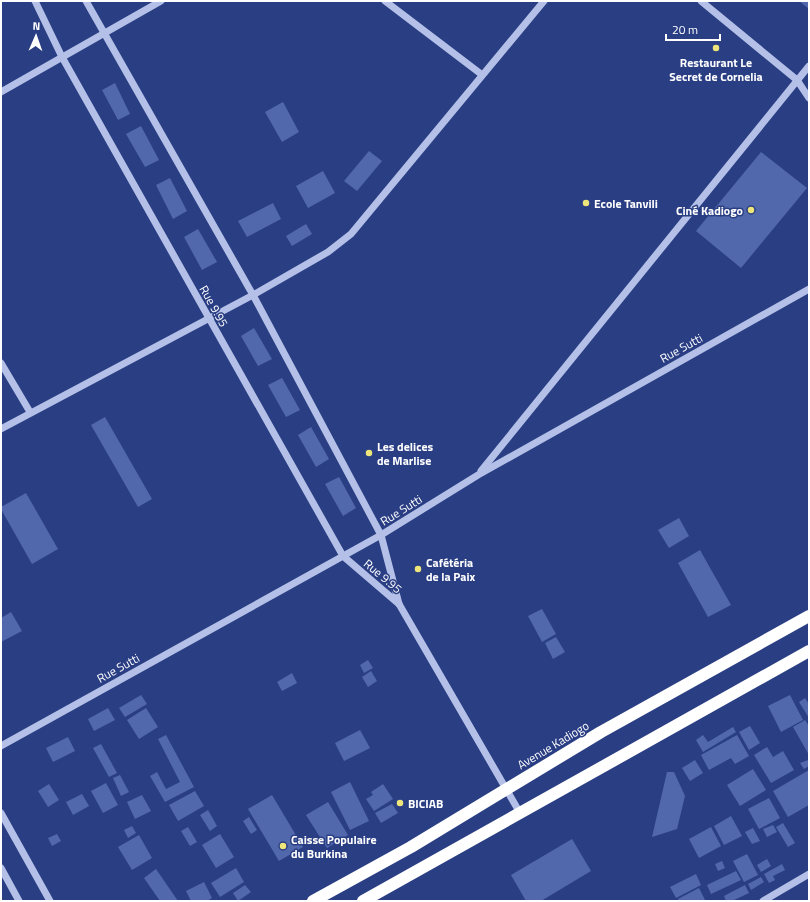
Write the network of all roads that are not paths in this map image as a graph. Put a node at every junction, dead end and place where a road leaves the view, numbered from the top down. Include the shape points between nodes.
1 (35, 1) edge
2 (86, 1) edge
3 (161, 1) edge
4 (385, 1) edge
5 (544, 1) edge
6 (701, 1) edge
7 (105, 33) junction
8 (62, 57) junction
9 (809, 66) edge
10 (481, 74) junction
11 (797, 80) junction
12 (1, 92) edge
13 (809, 98) edge
14 (809, 289) edge
15 (253, 295) junction
16 (209, 319) junction
17 (1, 363) edge
18 (30, 412) junction
19 (1, 428) edge
20 (478, 475) junction
21 (381, 535) junction
22 (343, 556) junction
23 (399, 604) junction
24 (809, 616) edge
25 (809, 651) edge
26 (1, 746) edge
27 (505, 789) junction
28 (1, 813) edge
29 (520, 813) junction
30 (1, 868) edge
31 (809, 874) edge
32 (20, 901) edge
33 (50, 901) edge
34 (313, 901) edge
35 (363, 901) edge
36 (764, 901) edge

1 - 8 street, Rue 9.95
2 - 7 street, Rue 9.95
3 - 7 street
4 - 10 street
5 - 10 street
6 - 11 street
7 - 8 street
7 - 15 street, Rue 9.95
8 - 12 street
8 - 16 street, Rue 9.95
9 - 11 street
10 - 15 street via 351,234 328,252
11 - 13 street
11 - 20 street
14 - 20 street, Rue Sutti
15 - 16 street
15 - 21 street, Rue 9.95
16 - 18 street
16 - 22 street, Rue 9.95
17 - 18 street
18 - 19 street
20 - 21 street, Rue Sutti
21 - 22 street, Rue Sutti
21 - 23 street, Rue 9.95
22 - 23 street, Rue 9.95
22 - 26 street, Rue Sutti
23 - 27 street, Rue 9.95
24 - 27 highway, Avenue Kadiogo via 601,732
25 - 29 highway
27 - 29 street, Rue 9.95
27 - 34 highway, Avenue Kadiogo via 411,847
28 - 33 street
29 - 35 highway
30 - 32 street
31 - 36 street

